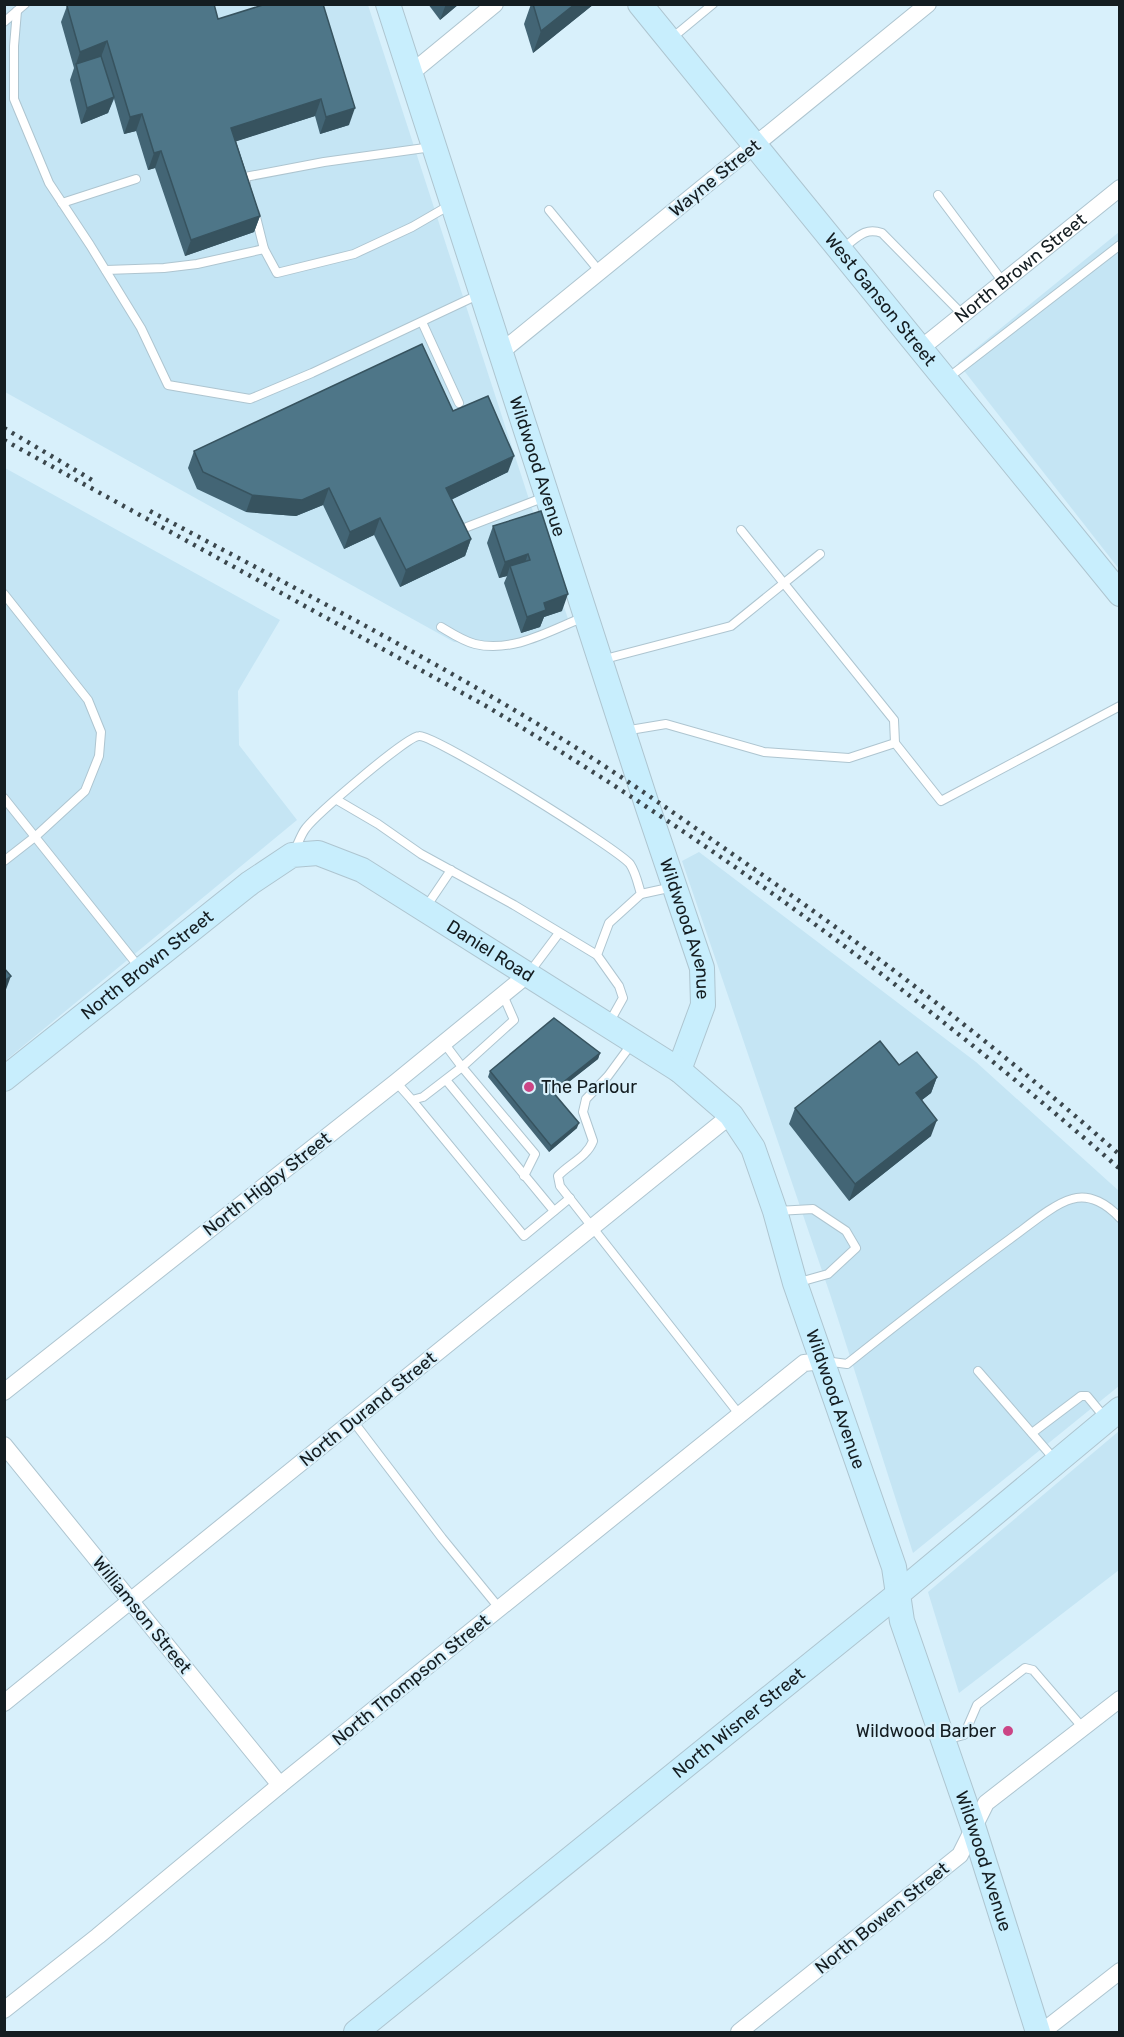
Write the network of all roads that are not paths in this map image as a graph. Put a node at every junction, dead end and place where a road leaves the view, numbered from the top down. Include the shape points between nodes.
1 (25, 4) edge
2 (388, 4) edge
3 (495, 4) edge
4 (640, 4) edge
5 (713, 4) edge
6 (928, 4) edge
7 (17, 11) junction
8 (4, 22) edge
9 (670, 40) junction
10 (410, 74) junction
11 (755, 146) junction
12 (434, 147) junction
13 (136, 179) dead end
14 (1119, 188) edge
15 (938, 195) dead end
16 (250, 197) edge
17 (62, 203) junction
18 (453, 203) junction
19 (253, 207) edge
20 (549, 210) dead end
21 (1119, 245) edge
22 (264, 249) junction
23 (840, 250) junction
24 (106, 270) junction
25 (600, 272) junction
26 (1003, 282) junction
27 (482, 293) junction
28 (963, 315) junction
29 (422, 322) junction
30 (920, 349) junction
31 (501, 352) junction
32 (946, 380) junction
33 (459, 403) dead end
34 (548, 495) junction
35 (467, 527) edge
36 (741, 530) dead end
37 (820, 554) dead end
38 (784, 584) junction
39 (4, 594) edge
40 (1119, 594) edge
41 (587, 616) junction
42 (441, 627) dead end
43 (601, 660) junction
44 (1119, 706) edge
45 (624, 731) junction
46 (895, 743) junction
47 (4, 798) edge
48 (337, 800) junction
49 (36, 836) junction
50 (292, 855) junction
51 (4, 861) edge
52 (451, 870) junction
53 (674, 887) junction
54 (641, 894) junction
55 (425, 909) junction
56 (559, 933) junction
57 (597, 955) junction
58 (141, 970) junction
59 (527, 975) junction
60 (502, 995) junction
61 (608, 1025) junction
62 (633, 1042) junction
63 (444, 1043) junction
64 (462, 1067) junction
65 (680, 1070) junction
66 (4, 1079) edge
67 (446, 1080) junction
68 (396, 1082) junction
69 (412, 1100) junction
70 (731, 1115) junction
71 (524, 1176) junction
72 (570, 1198) junction
73 (554, 1211) junction
74 (775, 1211) junction
75 (1119, 1218) edge
76 (594, 1227) junction
77 (795, 1283) junction
78 (824, 1361) junction
79 (978, 1371) dead end
80 (4, 1392) edge
81 (739, 1414) junction
82 (1113, 1414) edge
83 (353, 1421) junction
84 (1032, 1433) junction
85 (4, 1445) edge
86 (1056, 1461) junction
87 (898, 1594) junction
88 (131, 1600) junction
89 (501, 1609) junction
90 (1119, 1699) edge
91 (4, 1703) edge
92 (1083, 1728) junction
93 (942, 1741) junction
94 (280, 1785) junction
95 (974, 1829) junction
96 (1119, 1971) edge
97 (4, 2010) edge
98 (356, 2032) edge
99 (739, 2032) edge
100 (1040, 2032) edge

1 - 7 lane
2 - 10 street, Wildwood Avenue
3 - 10 street
4 - 9 street, West Ganson Street
5 - 9 lane
6 - 11 street, Wayne Street
7 - 8 lane
7 - 17 lane via 14,99 49,183
9 - 11 street, West Ganson Street
10 - 12 street, Wildwood Avenue
11 - 23 street, West Ganson Street
11 - 25 street, Wayne Street
12 - 16 lane via 244,177
12 - 18 street, Wildwood Avenue
13 - 17 lane
14 - 26 street, North Brown Street
15 - 26 lane
17 - 24 lane
18 - 22 lane via 354,254 277,273
18 - 27 street, Wildwood Avenue
19 - 22 lane
20 - 25 lane
21 - 32 lane
22 - 24 lane via 197,264
23 - 28 lane via 867,231 882,233
23 - 30 street, West Ganson Street
24 - 29 lane via 141,328 168,385 250,399
25 - 31 street, Wayne Street
26 - 28 street, North Brown Street
27 - 29 lane
27 - 31 street, Wildwood Avenue
28 - 30 street, North Brown Street
29 - 33 lane
30 - 32 street, West Ganson Street
31 - 34 street, Wildwood Avenue
32 - 40 street, West Ganson Street
34 - 35 lane
34 - 41 street, Wildwood Avenue
36 - 38 lane
37 - 38 lane
38 - 43 lane via 731,626
38 - 46 lane via 894,720
39 - 49 lane via 88,700 101,732 99,756 86,791
41 - 42 lane via 520,643 495,647 473,644
41 - 43 street, Wildwood Avenue
43 - 45 street, Wildwood Avenue
44 - 46 lane via 941,801
45 - 46 lane via 666,724 764,752 849,758
45 - 53 street, Wildwood Avenue
47 - 49 lane
48 - 50 lane via 305,828
48 - 52 lane
48 - 54 lane via 407,740 429,738 604,843 629,863
49 - 51 lane
49 - 58 lane
50 - 55 street, Daniel Road via 318,853 339,860
50 - 58 street, North Brown Street via 250,883
52 - 55 lane
52 - 56 lane
53 - 54 lane
53 - 65 street, Wildwood Avenue via 702,968 703,1005
54 - 57 lane via 609,923
55 - 59 street, Daniel Road
56 - 57 lane
56 - 59 lane
57 - 61 lane via 623,998
58 - 66 street, North Brown Street
59 - 60 street, North Higby Street
59 - 61 street, Daniel Road
60 - 63 street, North Higby Street
60 - 64 lane via 514,1020
61 - 62 street, Daniel Road
62 - 65 street, Daniel Road
62 - 72 lane via 586,1099 583,1112 593,1141 590,1149 558,1176 560,1186
63 - 64 lane
63 - 68 street, North Higby Street
64 - 67 lane
64 - 71 lane via 535,1154
65 - 70 street, Wildwood Avenue
67 - 69 lane
67 - 71 lane
68 - 69 lane
68 - 80 street, North Higby Street
69 - 73 lane via 524,1236
70 - 74 street, Wildwood Avenue via 753,1148
70 - 76 street, North Durand Street
71 - 73 lane
72 - 73 lane
72 - 76 lane
74 - 77 street, Wildwood Avenue
74 - 77 lane via 813,1209 846,1231 856,1248 828,1274
75 - 78 lane via 1097,1200 1073,1198 940,1289 847,1364
76 - 81 lane
76 - 83 street, North Durand Street
77 - 78 street, Wildwood Avenue
78 - 81 street, North Thompson Street via 804,1363
78 - 87 street, Wildwood Avenue via 894,1567
79 - 84 lane
81 - 89 street, North Thompson Street
82 - 84 lane via 1081,1396
82 - 86 street, North Wisner Street
83 - 88 street, North Durand Street
83 - 89 lane
84 - 86 lane
85 - 88 street, Williamson Street
86 - 87 street, North Wisner Street
87 - 93 street, Wildwood Avenue via 902,1621
87 - 98 street, North Wisner Street
88 - 91 street, North Durand Street
88 - 94 street, Williamson Street
89 - 94 street, North Thompson Street
90 - 92 street, North Bowen Street
92 - 93 lane via 1033,1670 1025,1668 977,1705 964,1735
92 - 95 street, North Bowen Street via 986,1803
93 - 95 street, Wildwood Avenue
94 - 97 street, North Thompson Street
95 - 99 street, North Bowen Street via 960,1855
95 - 100 street, Wildwood Avenue
96 - 100 street

